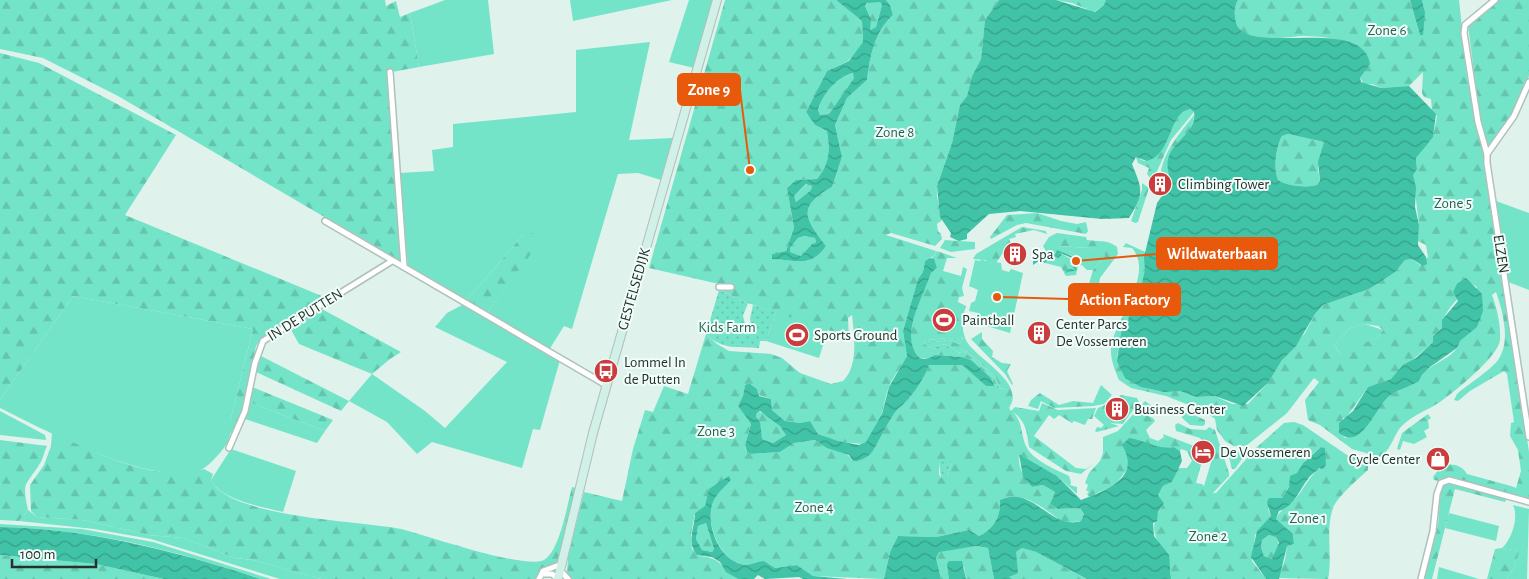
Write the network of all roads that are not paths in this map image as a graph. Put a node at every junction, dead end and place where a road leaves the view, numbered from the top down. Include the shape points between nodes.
1 (717, 0) edge
2 (1494, 0) edge
3 (390, 72) dead end
4 (1529, 82) edge
5 (1487, 154) junction
6 (325, 221) dead end
7 (392, 261) junction
8 (404, 267) junction
9 (719, 287) dead end
10 (731, 287) dead end
11 (606, 384) junction
12 (1529, 437) edge
13 (229, 448) dead end
14 (1529, 502) edge
15 (561, 567) junction
16 (540, 576) edge
17 (558, 579) edge
18 (568, 579) edge
19 (1420, 579) edge

1 - 11 main road, GESTELSEDIJK
2 - 5 street, ELZEN via 1466,25 1464,33 1478,122
3 - 8 street
4 - 5 street via 1514,116
5 - 12 street, ELZEN
6 - 7 street
7 - 8 street
7 - 13 street, IN DE PUTTEN via 263,341 245,411
8 - 11 street
9 - 10 street
11 - 15 main road, GESTELSEDIJK
14 - 19 street via 1444,481 1438,487 1433,530
15 - 16 street via 548,568
15 - 17 main road, GESTELSEDIJK
15 - 18 street
16 - 17 street via 552,574

